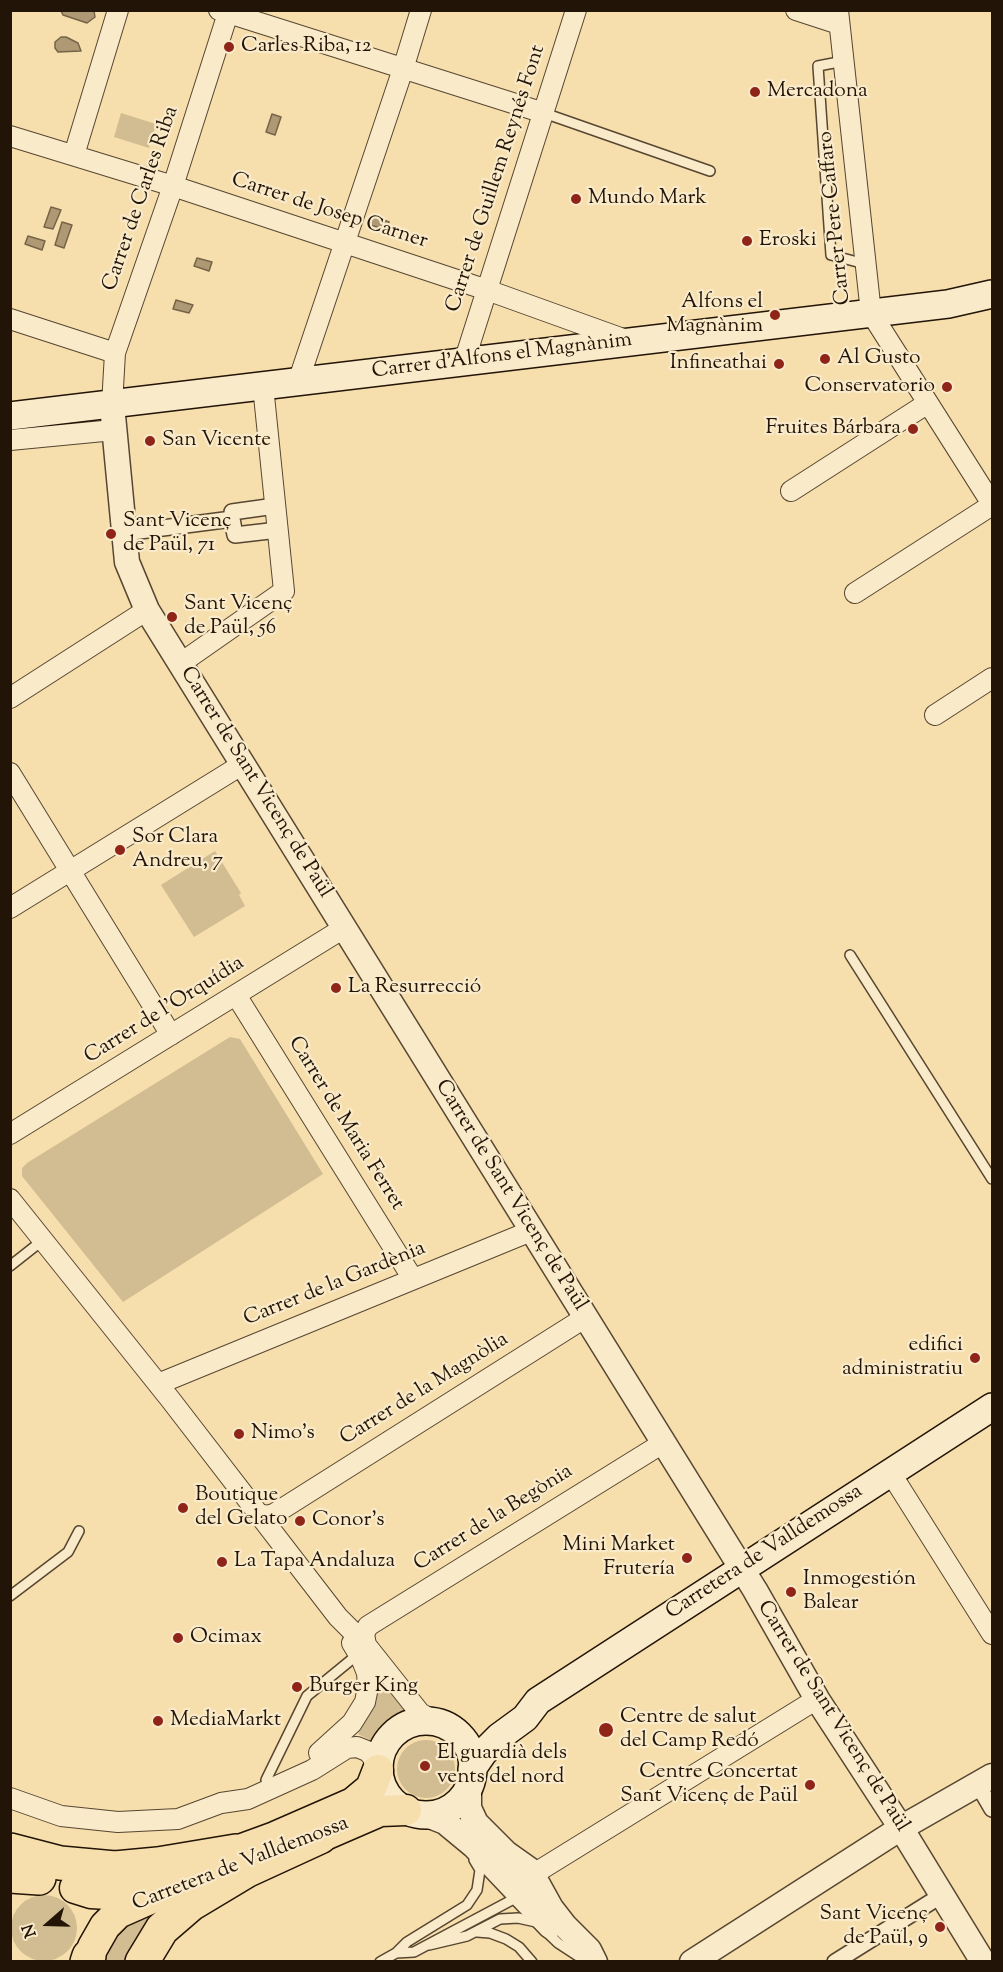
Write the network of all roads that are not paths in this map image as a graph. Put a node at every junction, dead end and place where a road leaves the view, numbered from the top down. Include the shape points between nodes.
1 (118, 10) edge
2 (421, 10) edge
3 (576, 10) edge
4 (796, 10) edge
5 (226, 11) edge
6 (838, 17) edge
7 (844, 61) junction
8 (403, 69) junction
9 (544, 113) junction
10 (10, 136) edge
11 (74, 155) junction
12 (710, 171) dead end
13 (174, 186) junction
14 (345, 243) junction
15 (865, 264) junction
16 (488, 290) junction
17 (993, 294) edge
18 (871, 313) junction
19 (10, 319) edge
20 (630, 342) junction
21 (115, 353) junction
22 (464, 362) junction
23 (298, 382) junction
24 (263, 386) junction
25 (928, 403) junction
26 (10, 416) edge
27 (113, 417) junction
28 (10, 440) edge
29 (791, 491) dead end
30 (993, 504) edge
31 (275, 506) junction
32 (232, 519) junction
33 (278, 530) junction
34 (123, 532) junction
35 (855, 593) dead end
36 (147, 610) junction
37 (181, 663) junction
38 (993, 678) edge
39 (10, 698) edge
40 (935, 715) dead end
41 (243, 764) junction
42 (10, 773) edge
43 (70, 870) junction
44 (10, 908) edge
45 (345, 928) junction
46 (850, 955) dead end
47 (236, 995) junction
48 (171, 1035) junction
49 (10, 1134) edge
50 (993, 1179) edge
51 (10, 1199) edge
52 (531, 1231) junction
53 (43, 1240) junction
54 (10, 1266) edge
55 (413, 1279) junction
56 (586, 1317) junction
57 (158, 1384) junction
58 (993, 1407) edge
59 (663, 1443) junction
60 (890, 1472) junction
61 (257, 1513) junction
62 (79, 1531) dead end
63 (742, 1569) junction
64 (10, 1596) edge
65 (993, 1634) edge
66 (359, 1645) junction
67 (817, 1699) junction
68 (538, 1701) junction
69 (445, 1726) junction
70 (378, 1770) junction
71 (471, 1777) junction
72 (266, 1780) junction
73 (985, 1781) edge
74 (10, 1798) edge
75 (221, 1803) junction
76 (993, 1809) edge
77 (416, 1813) junction
78 (901, 1827) junction
79 (459, 1835) junction
80 (320, 1837) junction
81 (10, 1850) edge
82 (236, 1851) junction
83 (20, 1882) edge
84 (525, 1884) junction
85 (75, 1888) junction
86 (942, 1895) junction
87 (475, 1932) junction
88 (429, 1945) junction
89 (396, 1953) junction
90 (88, 1956) edge
91 (976, 1959) edge
92 (587, 1960) edge
93 (142, 1962) edge
94 (380, 1962) edge
95 (532, 1962) edge
96 (692, 1962) edge
97 (835, 1962) edge

1 - 11 street
2 - 8 street
3 - 9 street, Carrer de Guillem Reynés Font
4 - 6 street
5 - 8 street
5 - 13 street, Carrer de Carles Riba
6 - 7 street, Carrer Pere Caffaro
7 - 15 street, Carrer Pere Caffaro
7 - 15 lane via 818,66 831,255
8 - 9 street
8 - 14 street
9 - 12 lane
9 - 16 street, Carrer de Guillem Reynés Font
10 - 11 street, Carrer de Josep Carner
11 - 13 street, Carrer de Josep Carner
13 - 14 street, Carrer de Josep Carner
13 - 21 street, Carrer de Carles Riba
14 - 16 street, Carrer de Josep Carner
14 - 23 street
15 - 18 street, Carrer Pere Caffaro
16 - 20 street, Carrer de Josep Carner
16 - 22 street, Carrer de Guillem Reynés Font
17 - 18 main road, Carrer d'Alfons el Magnànim
18 - 20 main road, Carrer d'Alfons el Magnànim
18 - 25 street
19 - 21 street
20 - 22 main road, Carrer d'Alfons el Magnànim
21 - 27 street, Carrer de Carles Riba
22 - 23 main road, Carrer d'Alfons el Magnànim
23 - 24 main road, Carrer d'Alfons el Magnànim
24 - 27 main road, Carrer d'Alfons el Magnànim
24 - 31 street
25 - 29 street
25 - 30 street
26 - 27 main road, Carrer d'Alfons el Magnànim
27 - 28 street, Carrer d'Alfons el Magnànim
27 - 34 street, Carrer de Sant Vicenç de Paül
30 - 35 street
31 - 32 street via 232,512
31 - 33 street
32 - 33 street via 235,536
32 - 34 street
33 - 37 street via 284,591
34 - 36 street, Carrer de Sant Vicenç de Paül via 127,562
36 - 37 street, Carrer de Sant Vicenç de Paül
36 - 39 street
37 - 41 street, Carrer de Sant Vicenç de Paül
38 - 40 street
41 - 43 street
41 - 45 street, Carrer de Sant Vicenç de Paül
42 - 43 street
43 - 44 street
43 - 48 street
45 - 47 street, Carrer de l'Orquídia
45 - 52 street, Carrer de Sant Vicenç de Paül
46 - 50 lane
47 - 48 street, Carrer de l'Orquídia
47 - 55 street, Carrer de Maria Ferret
48 - 49 street, Carrer de l'Orquídia
51 - 53 street
52 - 55 street, Carrer de la Gardènia
52 - 56 street, Carrer de Sant Vicenç de Paül
53 - 54 lane
53 - 57 street
55 - 57 street, Carrer de la Gardènia
56 - 59 street, Carrer de Sant Vicenç de Paül
56 - 61 street, Carrer de la Magnòlia via 274,1514
57 - 61 street
58 - 60 main road, Carretera de Valldemossa
59 - 63 street, Carrer de Sant Vicenç de Paül
59 - 66 street, Carrer de la Begònia via 368,1626
60 - 63 main road, Carretera de Valldemossa
60 - 65 street
61 - 66 street
62 - 64 lane via 68,1552
63 - 67 street, Carrer de Sant Vicenç de Paül
63 - 68 main road, Carretera de Valldemossa
66 - 69 street via 420,1713
66 - 72 lane via 351,1660 307,1696
66 - 72 street via 368,1680 367,1696 357,1716 315,1755
67 - 78 street, Carrer de Sant Vicenç de Paül
67 - 84 street
68 - 69 main road, Carretera de Valldemossa via 517,1706 476,1730 463,1732
68 - 71 main road, Carretera de Valldemossa via 525,1718 483,1753
69 - 70 main road via 415,1723 395,1733 382,1751
69 - 71 main road via 466,1746
70 - 75 street via 367,1751 352,1747 248,1799
70 - 77 main road via 387,1794 398,1806
70 - 82 main road, Carretera de Valldemossa via 371,1788 353,1803
71 - 77 main road via 462,1798 450,1809
71 - 84 street via 469,1808 476,1823 525,1866
72 - 75 street
73 - 76 street
73 - 78 street
74 - 75 street via 62,1816 118,1822 178,1819
77 - 79 street via 446,1822
77 - 80 main road, Carretera de Valldemossa via 380,1811
78 - 86 street, Carrer de Sant Vicenç de Paül
78 - 96 street
79 - 84 street
79 - 89 lane via 480,1870 477,1890 462,1911 407,1942
80 - 90 main road, Carretera de Valldemossa via 125,1910 105,1926
80 - 93 highway via 246,1871 182,1911 162,1929
81 - 82 highway via 60,1863 115,1868
82 - 85 main road, Carretera de Valldemossa via 116,1893 90,1893
83 - 85 main road, Carretera de Valldemossa via 57,1879
84 - 88 lane via 510,1901
84 - 92 street via 589,1950
85 - 90 main road via 95,1917 96,1930
86 - 91 street, Carrer de Sant Vicenç de Paül
86 - 97 street
87 - 88 lane
87 - 92 lane via 500,1919 524,1919 536,1922 558,1943
87 - 95 lane via 506,1939
88 - 89 lane via 414,1952
89 - 94 lane

